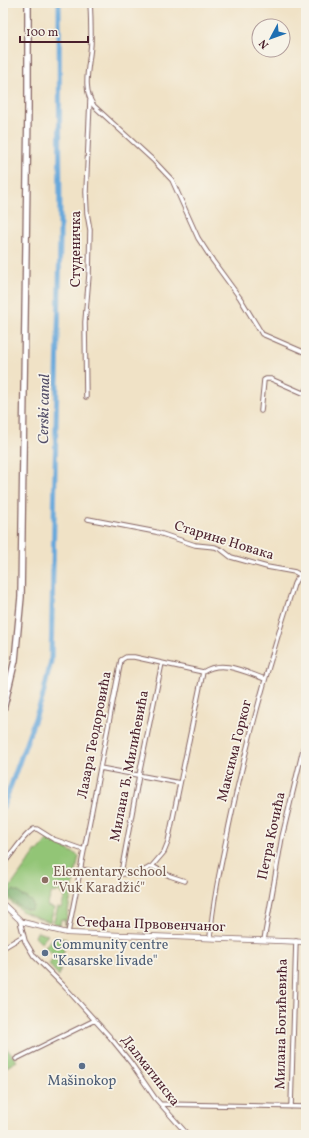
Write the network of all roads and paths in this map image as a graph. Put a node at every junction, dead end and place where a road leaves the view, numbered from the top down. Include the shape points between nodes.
1 (28, 3) edge
2 (90, 3) edge
3 (90, 100) junction
4 (306, 353) edge
5 (306, 390) edge
6 (86, 397) dead end
7 (260, 411) dead end
8 (88, 520) dead end
9 (304, 575) edge
10 (162, 663) junction
11 (203, 672) junction
12 (265, 679) junction
13 (3, 710) edge
14 (306, 737) edge
15 (100, 768) junction
16 (139, 775) junction
17 (180, 783) junction
18 (84, 850) junction
19 (3, 864) edge
20 (152, 866) junction
21 (80, 869) junction
22 (121, 874) junction
23 (185, 881) dead end
24 (3, 904) edge
25 (20, 920) junction
26 (68, 933) junction
27 (24, 936) junction
28 (210, 938) junction
29 (264, 940) junction
30 (296, 941) junction
31 (306, 942) edge
32 (3, 948) edge
33 (95, 1020) junction
34 (16, 1059) dead end
35 (161, 1104) junction
36 (291, 1107) junction
37 (306, 1107) edge
38 (188, 1135) edge

1 - 13 main road via 22,578 16,651
2 - 3 street, Студеничка via 91,44 87,81
3 - 4 street via 172,180 198,238 262,334
3 - 6 street, Студеничка via 86,192 90,230 85,322
5 - 7 street via 303,393 266,379
8 - 9 street, Старине Новака via 156,532 195,545 215,547 232,556
9 - 12 street, Максима Горког via 294,584
10 - 11 street, Лазара Теодоровића
10 - 15 street, Лазара Теодоровића via 129,657 121,660
10 - 16 street, Милана Ђ. Милићевића
11 - 12 street via 220,666
11 - 17 street
12 - 28 street, Максима Горког via 243,759 214,903
14 - 29 street, Петра Кочића via 282,837
15 - 16 street
15 - 18 street, Лазара Теодоровића
16 - 17 street
16 - 22 street, Милана Ђ. Милићевића
17 - 20 street via 166,848
18 - 19 street via 34,829
18 - 21 street, Лазара Теодоровића
20 - 22 street via 142,871
20 - 23 street
21 - 22 street
21 - 26 street, Лазара Теодоровића
24 - 25 street, Стефана Првовенчаног
25 - 26 street, Стефана Првовенчаног
25 - 27 street, Далматинска
26 - 28 street, Стефана Првовенчаног
27 - 32 street
27 - 33 street, Далматинска via 34,956
28 - 29 street, Стефана Првовенчаног
29 - 30 street, Стефана Првовенчаног
30 - 31 street, Стефана Првовенчаног
30 - 36 street, Милана Богићевића
33 - 34 street
33 - 35 street, Далматинска
35 - 36 street
35 - 38 street, Далматинска
36 - 37 street

